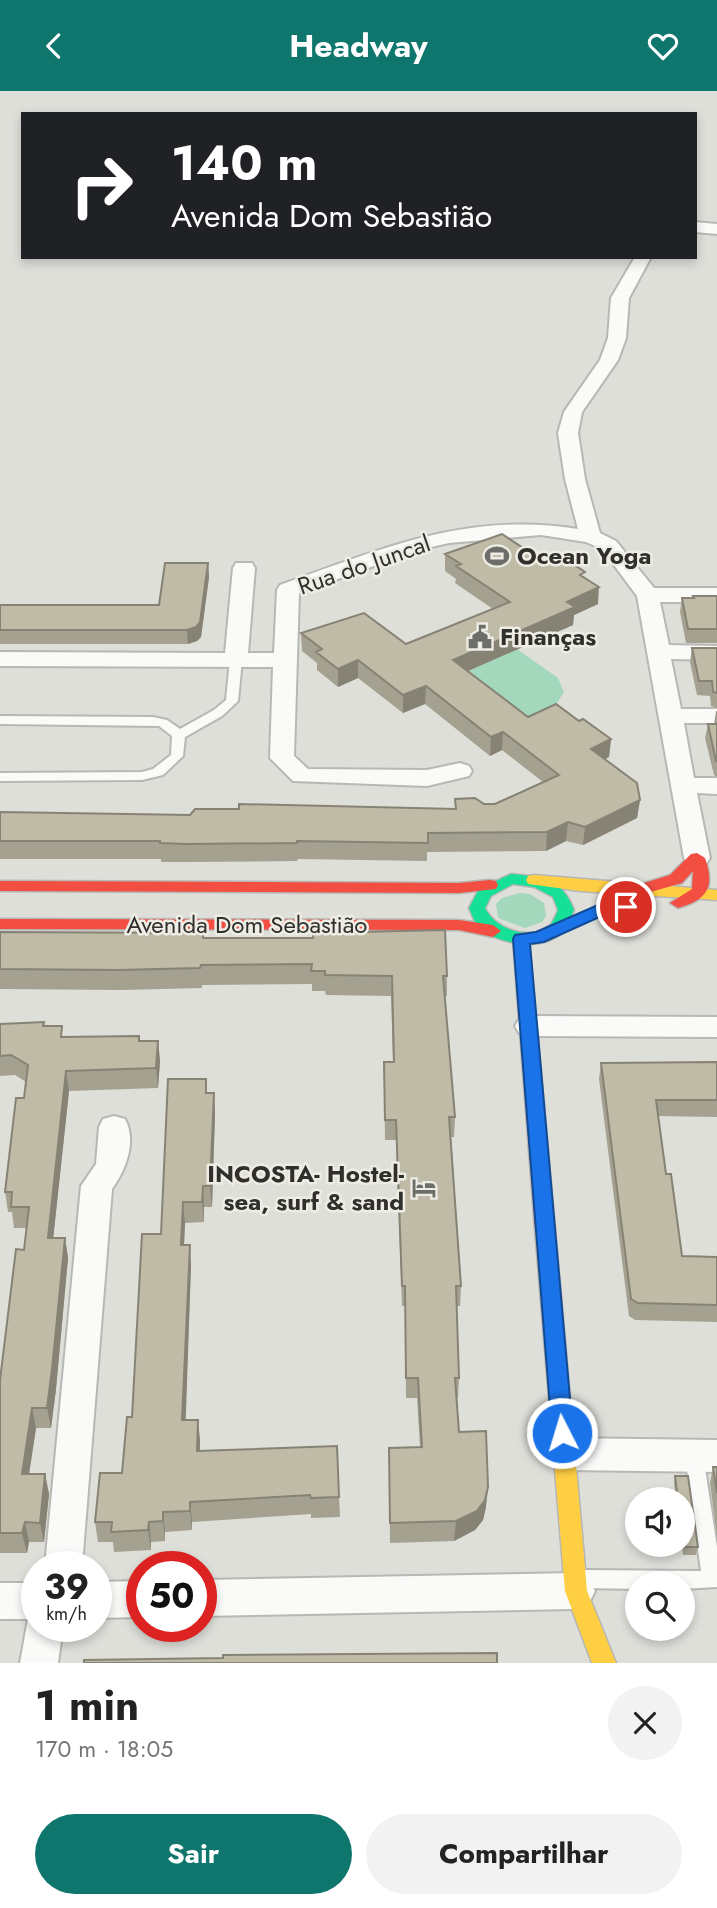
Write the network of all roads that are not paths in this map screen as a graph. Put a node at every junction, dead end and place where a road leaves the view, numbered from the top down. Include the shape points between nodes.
1 (697, 227) edge
2 (717, 229) edge
3 (642, 259) edge
4 (591, 537) junction
5 (244, 568) dead end
6 (648, 595) junction
7 (717, 595) edge
8 (659, 652) junction
9 (717, 653) edge
10 (0, 659) edge
11 (236, 660) junction
12 (285, 660) junction
13 (671, 716) junction
14 (717, 716) edge
15 (0, 720) edge
16 (179, 735) junction
17 (460, 771) dead end
18 (0, 777) edge
19 (682, 785) junction
20 (717, 786) edge
21 (697, 858) junction
22 (534, 880) junction
23 (490, 885) junction
24 (0, 886) edge
25 (646, 888) junction
26 (699, 892) junction
27 (717, 895) edge
28 (707, 911) edge
29 (584, 916) dead end
30 (0, 924) edge
31 (493, 932) junction
32 (553, 932) junction
33 (521, 939) junction
34 (529, 1025) junction
35 (717, 1027) edge
36 (114, 1127) dead end
37 (564, 1454) junction
38 (705, 1456) edge
39 (64, 1551) edge
40 (576, 1585) junction
41 (217, 1597) edge
42 (0, 1601) edge
43 (21, 1601) edge
44 (42, 1642) edge
45 (39, 1663) edge
46 (604, 1663) edge

1 - 2 street
3 - 4 street via 620,298 617,338 609,360 573,412 568,433
4 - 6 street via 608,545
4 - 12 street, Rua do Juncal via 541,529 449,537 412,545 288,590
5 - 11 street
6 - 7 street
6 - 8 street
8 - 9 street
8 - 13 street
10 - 11 street
11 - 12 street
11 - 16 lane via 232,701
12 - 17 street via 282,758 302,776 427,778
13 - 14 street
13 - 19 street
15 - 16 lane via 153,721
16 - 18 lane via 177,757 158,772 142,776
19 - 20 street
19 - 21 street
21 - 25 main road via 676,879
21 - 26 main road via 704,875
22 - 23 main road via 511,879
22 - 25 main road via 569,887
22 - 32 main road via 565,902 563,922
23 - 24 main road, Avenida Dom Sebastião
23 - 31 main road via 481,892 476,913
25 - 26 main road
26 - 27 main road
26 - 28 main road via 688,900 659,906
29 - 32 main road
30 - 31 main road, Avenida Dom Sebastião via 459,925
31 - 33 main road
32 - 33 main road
33 - 34 main road
34 - 35 street
34 - 37 main road
36 - 39 street via 111,1167 97,1186
37 - 38 street
37 - 40 main road
38 - 40 lane via 712,1580
40 - 41 street
40 - 46 main road
42 - 43 street
44 - 45 street

